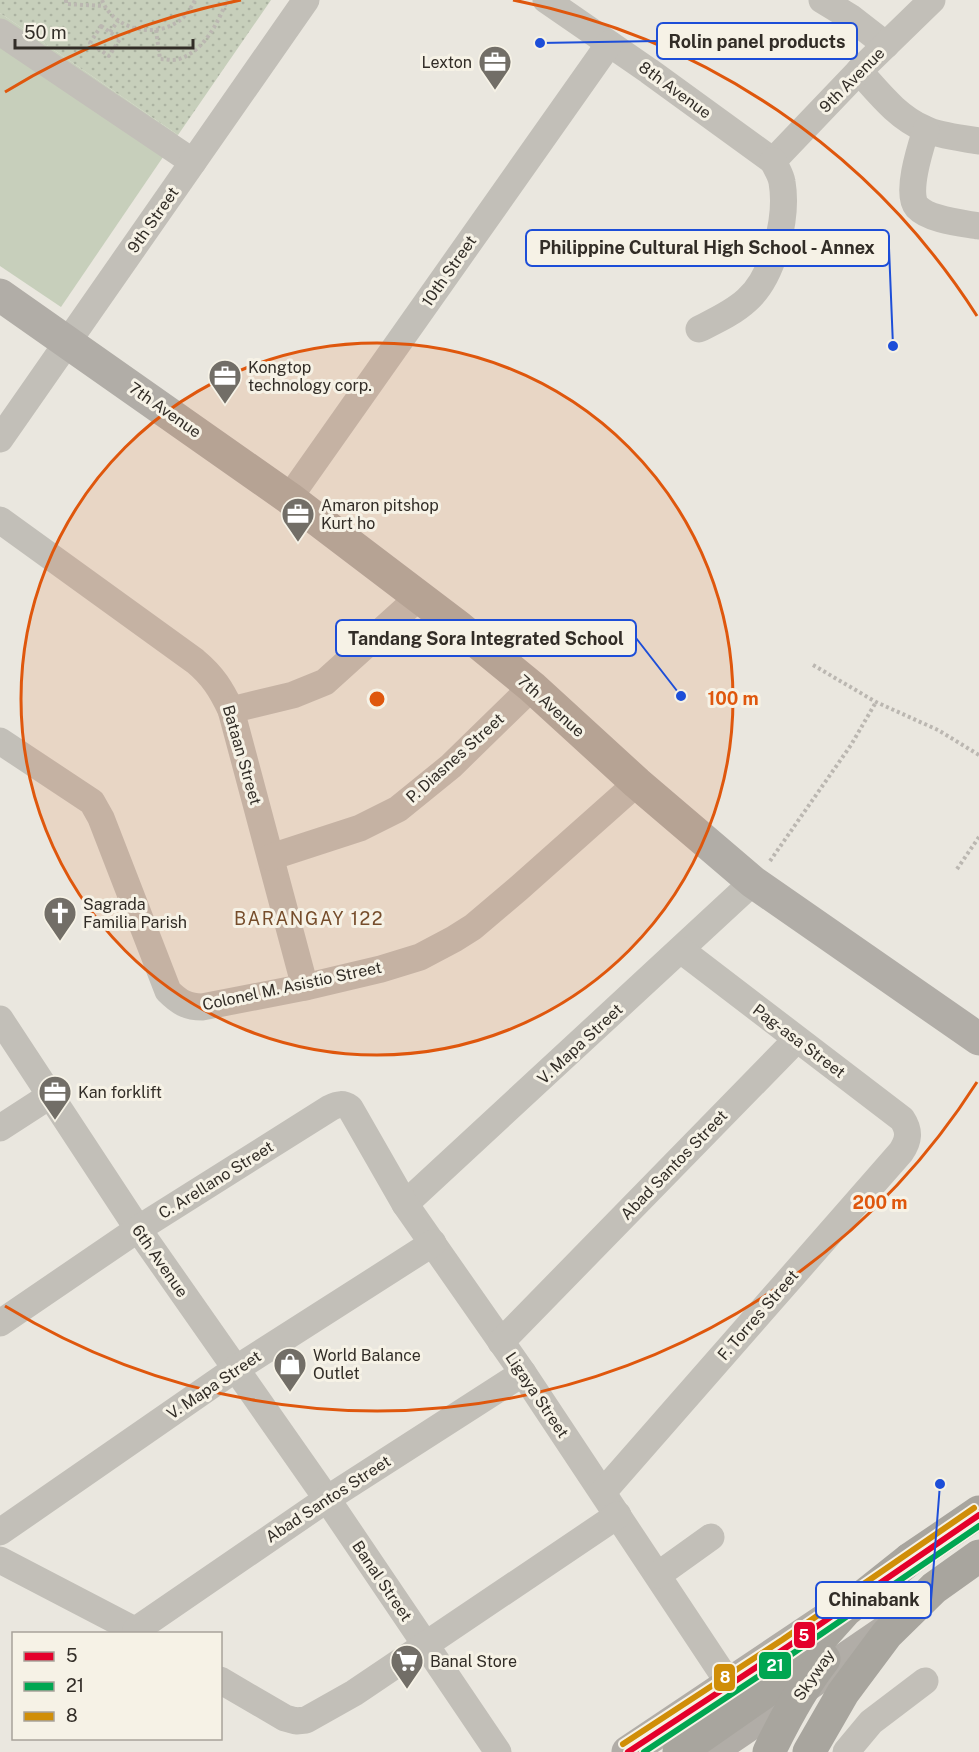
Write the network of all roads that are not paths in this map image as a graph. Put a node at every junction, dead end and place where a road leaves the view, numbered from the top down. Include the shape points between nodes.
1 (306, 0) edge
2 (546, 0) edge
3 (822, 0) edge
4 (932, 0) edge
5 (0, 32) edge
6 (609, 44) junction
7 (886, 45) junction
8 (859, 71) junction
9 (926, 130) junction
10 (979, 141) edge
11 (773, 161) junction
12 (193, 162) junction
13 (979, 226) edge
14 (0, 295) edge
15 (699, 329) dead end
16 (68, 341) junction
17 (0, 439) edge
18 (289, 498) junction
19 (0, 520) edge
20 (419, 597) junction
21 (532, 687) junction
22 (231, 710) junction
23 (0, 741) edge
24 (637, 783) junction
25 (271, 857) junction
26 (753, 882) junction
27 (681, 950) junction
28 (305, 987) junction
29 (0, 1020) edge
30 (979, 1039) edge
31 (796, 1040) junction
32 (51, 1095) junction
33 (345, 1105) joint
34 (0, 1128) edge
35 (908, 1136) joint
36 (405, 1204) junction
37 (138, 1229) junction
38 (433, 1244) junction
39 (0, 1323) edge
40 (501, 1342) junction
41 (236, 1369) junction
42 (523, 1373) junction
43 (603, 1492) junction
44 (327, 1499) junction
45 (979, 1513) edge
46 (618, 1515) junction
47 (0, 1533) edge
48 (711, 1537) dead end
49 (979, 1556) edge
50 (909, 1559) junction
51 (0, 1560) edge
52 (979, 1572) edge
53 (658, 1575) junction
54 (139, 1632) edge
55 (425, 1644) junction
56 (222, 1681) edge
57 (925, 1681) dead end
58 (730, 1685) junction
59 (791, 1696) junction
60 (498, 1752) edge
61 (628, 1752) edge
62 (679, 1752) edge
63 (709, 1752) edge
64 (769, 1752) edge
65 (778, 1752) edge
66 (809, 1752) edge
67 (846, 1752) edge

1 - 12 street, 9th Street
2 - 6 street, 8th Avenue
3 - 7 street
4 - 7 street, 9th Avenue
5 - 12 street
6 - 11 street, 8th Avenue
6 - 18 street, 10th Street
7 - 8 street, 9th Avenue
8 - 9 street via 891,106
8 - 11 street, 9th Avenue
9 - 10 street
9 - 13 street via 912,199 917,207 935,217
11 - 15 street via 782,181 783,197 776,248 767,271 748,299
12 - 16 street, 9th Street
14 - 16 main road, 7th Avenue
16 - 17 street, 9th Street
16 - 18 main road, 7th Avenue
18 - 20 main road, 7th Avenue
19 - 22 street, Bataan Street via 195,661 220,687
20 - 21 main road, 7th Avenue
20 - 22 street via 325,682 293,695
21 - 24 main road, 7th Avenue
21 - 25 street, P. Diasnes Street via 451,766 398,809 360,828
22 - 25 street, Bataan Street
23 - 28 street, Colonel M. Asistio Street via 92,802 168,991 176,999 202,1007
24 - 26 main road, 7th Avenue
24 - 28 street, Colonel M. Asistio Street via 519,888 454,939 420,957
25 - 28 street, Bataan Street
26 - 27 street, V. Mapa Street
26 - 30 main road, 7th Avenue
27 - 31 street, Pag-asa Street
27 - 36 street, V. Mapa Street
29 - 32 street, 6th Avenue
31 - 35 street, Pag-asa Street via 902,1119
31 - 40 street, Abad Santos Street
32 - 34 street
32 - 37 street, 6th Avenue
33 - 36 street, Ligaya Street via 351,1108
33 - 37 street, C. Arellano Street via 330,1108
35 - 43 street, F. Torres Street via 901,1152
36 - 38 street, Ligaya Street
37 - 39 street, C. Arellano Street
37 - 41 street, 6th Avenue
38 - 40 street, Ligaya Street
38 - 41 street, V. Mapa Street
40 - 42 street, Ligaya Street
41 - 44 street, 6th Avenue
41 - 47 street, V. Mapa Street
42 - 43 street, Ligaya Street
42 - 44 street, Abad Santos Street
43 - 46 street, Ligaya Street
44 - 54 street, Abad Santos Street
44 - 55 street, Banal Street
45 - 50 highway, Skyway
45 - 58 main road
46 - 53 street, Ligaya Street
46 - 55 street
48 - 53 street
49 - 66 highway, bridge via 934,1588 887,1634 843,1693
50 - 62 highway, bridge via 846,1610 785,1678
50 - 64 highway, Skyway, bridge via 814,1671
51 - 54 street
52 - 59 main road
53 - 58 street, Ligaya Street
55 - 56 street via 354,1693 306,1720 285,1718
55 - 60 street, Banal Street
57 - 67 street via 871,1722
58 - 61 main road
59 - 63 main road
59 - 65 main road

